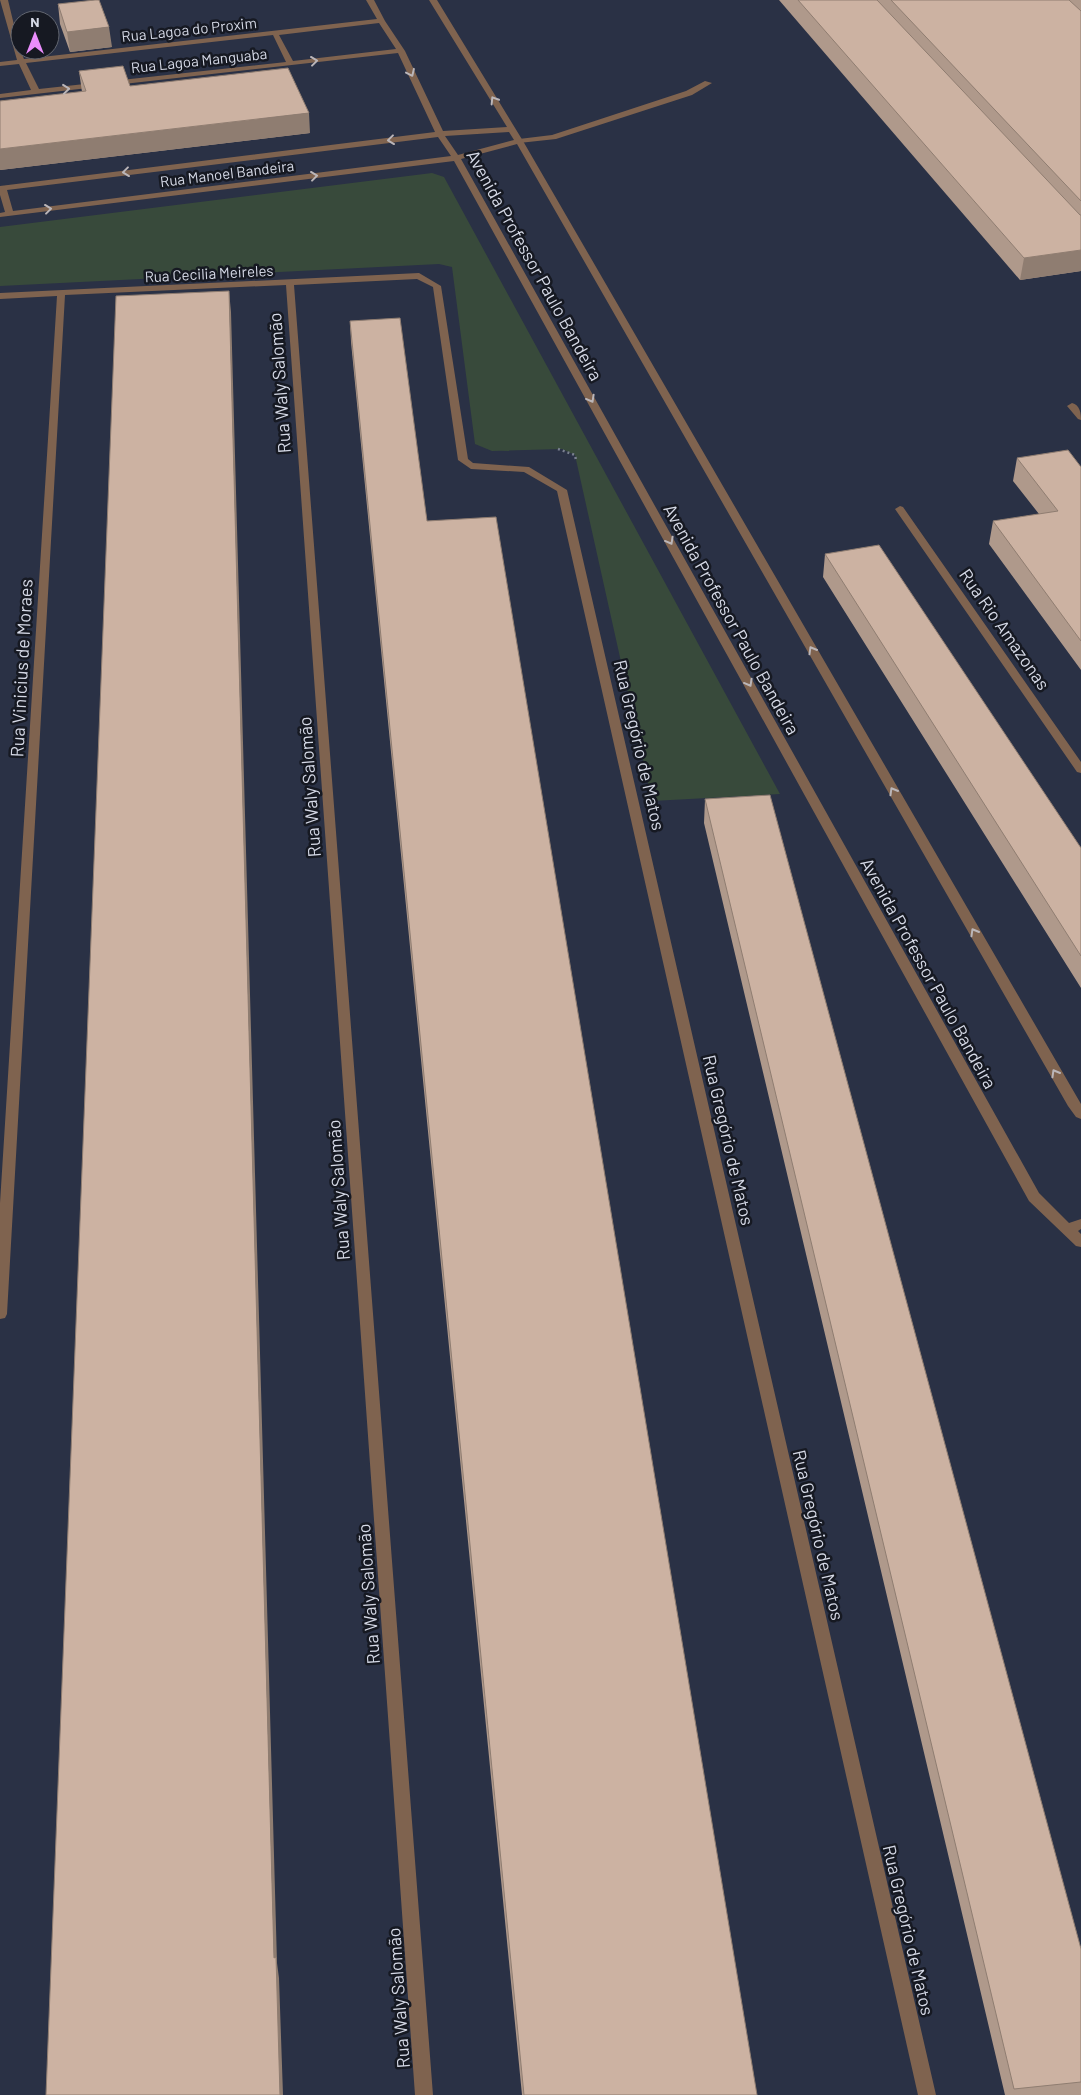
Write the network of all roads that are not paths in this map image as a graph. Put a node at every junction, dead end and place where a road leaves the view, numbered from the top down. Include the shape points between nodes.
1 (4, 0) edge
2 (370, 0) edge
3 (433, 0) edge
4 (381, 21) junction
5 (275, 33) junction
6 (401, 51) junction
7 (21, 61) junction
8 (0, 64) edge
9 (291, 64) junction
10 (708, 82) dead end
11 (36, 92) junction
12 (0, 96) edge
13 (512, 129) junction
14 (440, 134) junction
15 (519, 141) junction
16 (456, 158) junction
17 (1, 188) edge
18 (10, 214) junction
19 (0, 215) edge
20 (419, 276) joint
21 (290, 283) junction
22 (61, 294) junction
23 (0, 296) edge
24 (1072, 406) dead end
25 (1081, 417) edge
26 (900, 509) dead end
27 (1081, 770) edge
28 (1077, 1102) edge
29 (1081, 1114) edge
30 (1081, 1224) edge
31 (1067, 1229) junction
32 (1081, 1242) edge
33 (0, 1314) edge
34 (424, 2095) edge
35 (927, 2095) edge

1 - 7 street
2 - 4 street, Avenida Professor Paulo Bandeira
13 -> 3 street
4 - 5 street, Rua Lagoa do Proxim
4 - 6 street, Avenida Professor Paulo Bandeira
5 - 7 street, Rua Lagoa do Proxim
5 - 9 street
9 -> 6 street, Rua Lagoa Manguaba
6 -> 14 street, Avenida Professor Paulo Bandeira
7 - 8 street, Rua Lagoa do Proxim
7 - 11 street
11 -> 9 street, Rua Lagoa Manguaba
10 - 15 street, Rua Manoel Bandeira via 689,93 553,137
11 - 12 street, Rua Lagoa Manguaba
13 - 14 street, Rua Manoel Bandeira
13 - 15 street
14 - 16 street, Avenida Professor Paulo Bandeira
14 -> 17 street, Rua Manoel Bandeira
15 - 16 street, Rua Manoel Bandeira
28 -> 15 street
18 -> 16 street, Rua Manoel Bandeira
16 -> 31 street, Avenida Professor Paulo Bandeira via 1034,1197
17 - 18 street
18 - 19 street, Rua Manoel Bandeira
20 - 21 street, Rua Cecilia Meireles
20 - 35 street, Rua Gregório de Matos via 437,286 462,460 470,466 526,469 562,490
21 - 22 street, Rua Cecilia Meireles
21 - 34 street, Rua Waly Salomão
22 - 23 street, Rua Cecilia Meireles
22 - 33 street, Rua Vinicius de Moraes
24 - 25 street
26 - 27 street, Rua Rio Amazonas
28 - 29 street
30 - 31 street
31 - 32 street, Avenida Professor Paulo Bandeira

